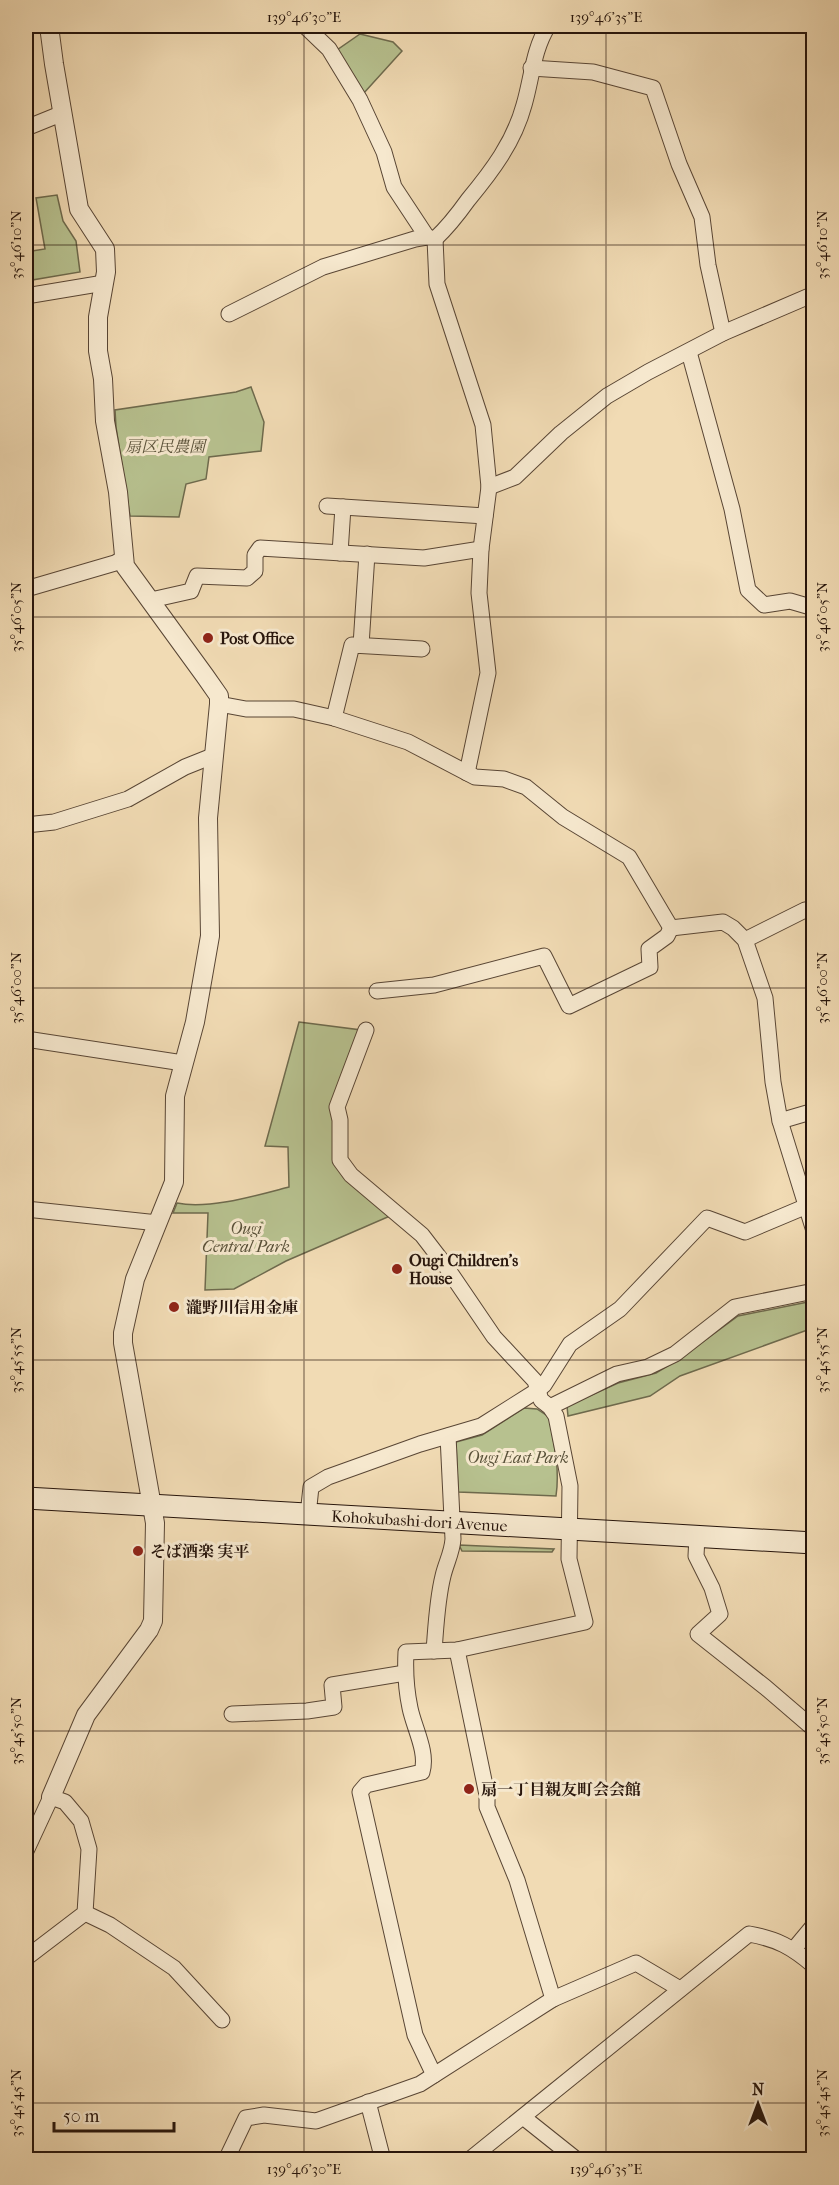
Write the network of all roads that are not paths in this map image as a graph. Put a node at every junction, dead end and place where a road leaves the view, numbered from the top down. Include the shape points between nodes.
1 (49, 26) edge
2 (305, 26) edge
3 (548, 26) edge
4 (531, 68) junction
5 (63, 113) junction
6 (26, 128) edge
7 (431, 238) junction
8 (104, 283) junction
9 (813, 294) edge
10 (26, 296) edge
11 (230, 314) dead end
12 (723, 333) junction
13 (689, 352) junction
14 (489, 487) junction
15 (327, 506) dead end
16 (343, 507) junction
17 (485, 516) junction
18 (481, 549) junction
19 (340, 553) junction
20 (367, 554) junction
21 (124, 558) junction
22 (26, 589) edge
23 (151, 600) junction
24 (813, 608) edge
25 (361, 645) junction
26 (422, 649) dead end
27 (219, 704) junction
28 (334, 718) junction
29 (215, 755) junction
30 (467, 773) junction
31 (26, 825) edge
32 (813, 908) edge
33 (671, 928) junction
34 (745, 940) junction
35 (377, 992) dead end
36 (366, 1030) dead end
37 (26, 1039) edge
38 (183, 1063) junction
39 (813, 1111) edge
40 (780, 1121) junction
41 (809, 1205) edge
42 (26, 1209) edge
43 (158, 1222) junction
44 (813, 1231) edge
45 (813, 1291) edge
46 (538, 1390) junction
47 (550, 1407) junction
48 (448, 1436) junction
49 (26, 1498) edge
50 (153, 1505) junction
51 (308, 1515) junction
52 (453, 1524) junction
53 (568, 1528) junction
54 (697, 1536) junction
55 (813, 1543) edge
56 (458, 1650) junction
57 (434, 1651) junction
58 (405, 1673) junction
59 (232, 1714) dead end
60 (813, 1729) edge
61 (51, 1797) junction
62 (26, 1851) edge
63 (85, 1913) junction
64 (813, 1925) edge
65 (794, 1949) junction
66 (26, 1958) edge
67 (813, 1966) edge
68 (680, 1989) junction
69 (553, 1999) junction
70 (222, 2020) dead end
71 (434, 2074) junction
72 (368, 2102) junction
73 (523, 2117) junction
74 (226, 2160) edge
75 (383, 2160) edge
76 (469, 2160) edge
77 (577, 2160) edge

1 - 5 street
2 - 7 street via 329,49 360,100 384,152 394,187
3 - 4 street
4 - 7 street via 513,137 489,175 444,231
4 - 12 street via 593,72 653,88 702,217
5 - 6 street
5 - 8 street via 79,209 105,249
7 - 11 street via 323,267
7 - 14 street via 437,284 483,425
8 - 10 street
8 - 21 street via 98,351
9 - 12 street
12 - 13 street
13 - 14 street via 607,396 515,477
13 - 24 street via 732,509 748,590 764,605 790,601
14 - 17 street
15 - 16 street
16 - 17 street
16 - 19 street
17 - 18 street
18 - 20 street via 424,558
18 - 30 street via 479,593 488,673
19 - 20 street
19 - 23 street via 260,549 255,555 255,571 247,578 197,576 191,591
20 - 25 street
21 - 22 street
21 - 23 street via 127,570
23 - 27 street via 219,696
25 - 26 street
25 - 28 street via 352,645
27 - 28 street via 246,709 294,709
27 - 29 street
28 - 30 street via 408,742
29 - 31 street via 128,799 54,822
29 - 38 street via 208,818 210,936 195,1022
30 - 33 street via 525,787 562,817 629,857
32 - 34 street
33 - 34 street via 723,922
33 - 35 street via 667,936 649,949 650,967 569,1006 544,956 434,985
34 - 40 street via 765,998
36 - 46 street via 337,1107 340,1160 351,1175 422,1235 494,1337 535,1381
37 - 38 street
38 - 43 street via 175,1096 174,1182
39 - 40 street
40 - 41 street
41 - 44 street
41 - 46 street via 745,1232 707,1218 620,1309 570,1344
42 - 43 street
43 - 50 street via 135,1279 123,1333
45 - 47 street via 735,1307 675,1354 648,1367 617,1374
46 - 47 street via 541,1400
46 - 48 street via 481,1426
47 - 53 street via 556,1416 566,1459 570,1486
48 - 51 street via 328,1477 310,1487
48 - 52 street
49 - 50 main road, Kohokubashi-dori Avenue
50 - 51 main road, Kohokubashi-dori Avenue
50 - 61 street via 153,1621 86,1715
51 - 52 main road, Kohokubashi-dori Avenue
52 - 53 main road, Kohokubashi-dori Avenue
52 - 57 street via 452,1551 443,1575
53 - 54 main road, Kohokubashi-dori Avenue
53 - 56 street via 569,1559 585,1622
54 - 55 main road, Kohokubashi-dori Avenue
54 - 60 street via 696,1556 720,1614 698,1634
56 - 57 street
56 - 69 street via 487,1807 518,1880
57 - 58 street via 406,1652
58 - 59 street via 332,1685 334,1707
58 - 71 street via 424,1763 422,1772 366,1785 360,1792 415,2035
61 - 62 street
61 - 63 street via 65,1802 81,1821 89,1849
63 - 66 street
63 - 70 street via 174,1968
64 - 65 street
65 - 67 street
65 - 68 street via 749,1934
68 - 69 street via 636,1963
68 - 73 street
69 - 71 street
71 - 72 street via 420,2084
72 - 74 street via 316,2121 264,2115 246,2118
72 - 75 street
73 - 76 street
73 - 77 street

